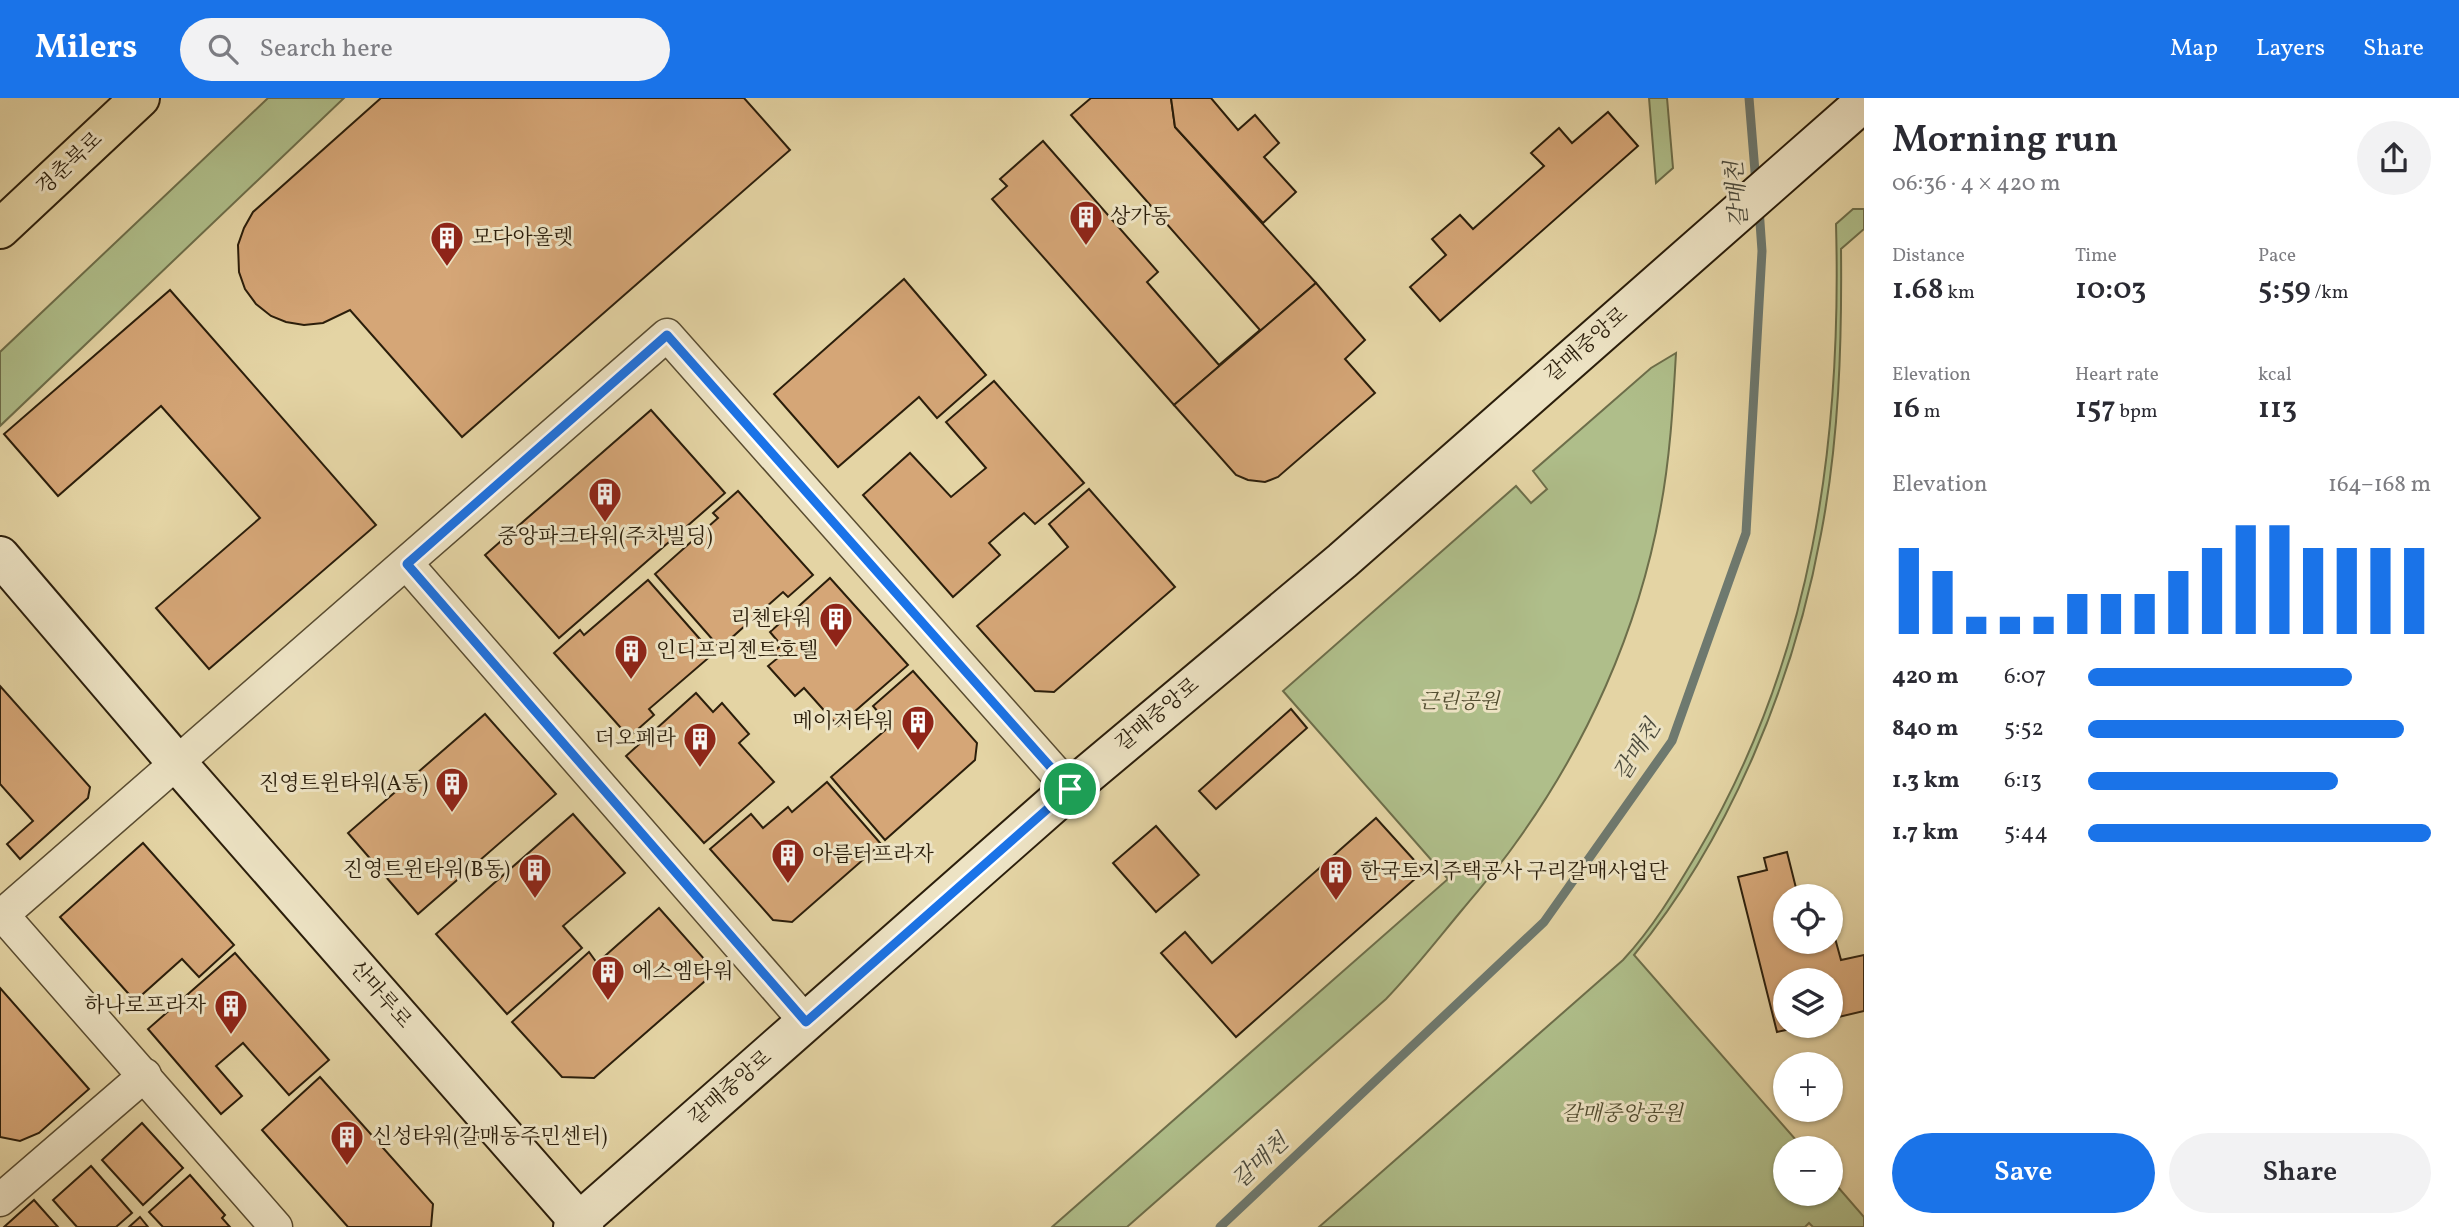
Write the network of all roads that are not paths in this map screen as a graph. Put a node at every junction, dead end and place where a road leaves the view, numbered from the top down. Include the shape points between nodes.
1 (140, 98) edge
2 (1864, 102) edge
3 (0, 229) edge
4 (0, 556) edge
5 (407, 564) junction
6 (177, 763) junction
7 (1070, 789) junction
8 (1, 915) edge
9 (806, 1022) junction
10 (145, 1075) junction
11 (0, 1200) edge
12 (579, 1225) edge
13 (276, 1227) edge

1 - 3 main road, 경춘북로
2 - 7 street, 갈매중앙로 via 1342,561
4 - 6 street, 산마루로
5 - 6 street
5 - 7 street via 667,335
5 - 9 street
6 - 8 street
6 - 12 street, 산마루로
7 - 9 street, 갈매중앙로
8 - 10 street
9 - 12 street, 갈매중앙로
10 - 11 street
10 - 13 street

